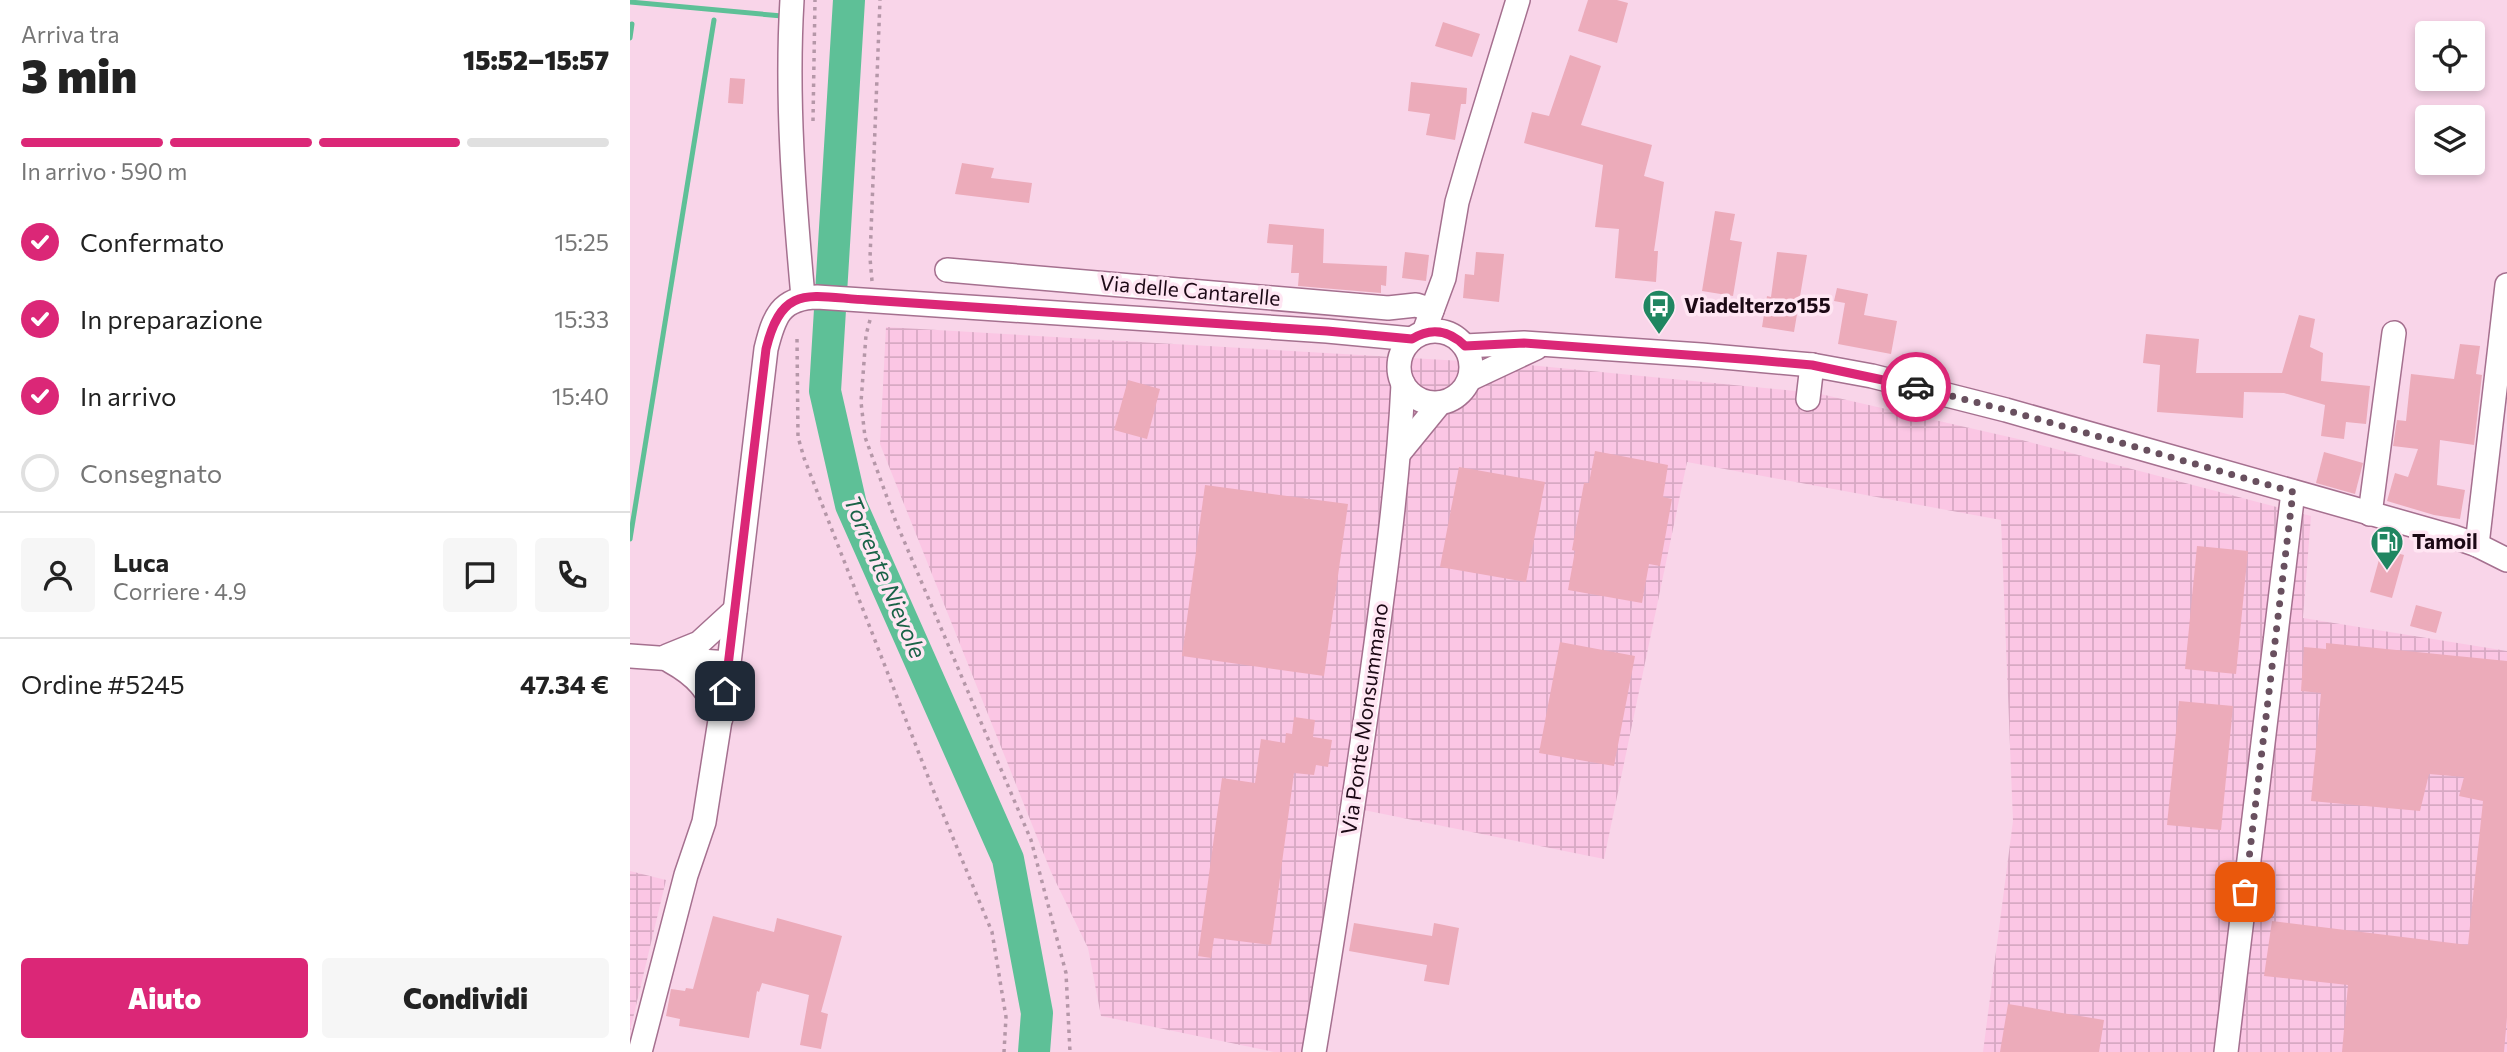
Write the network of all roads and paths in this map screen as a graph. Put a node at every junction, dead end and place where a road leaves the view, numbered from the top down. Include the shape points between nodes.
1 (792, 0) edge
2 (880, 0) edge
3 (1518, 0) edge
4 (947, 270) dead end
5 (1444, 278) junction
6 (2507, 285) edge
7 (810, 297) junction
8 (871, 300) junction
9 (1329, 303) junction
10 (1432, 310) junction
11 (1333, 331) junction
12 (2394, 332) dead end
13 (1418, 336) junction
14 (797, 339) dead end
15 (1457, 340) junction
16 (1544, 344) junction
17 (1812, 365) junction
18 (1401, 375) junction
19 (1470, 379) junction
20 (1808, 399) dead end
21 (1440, 403) junction
22 (1399, 452) junction
23 (2293, 492) junction
24 (2370, 514) junction
25 (2477, 545) junction
26 (2506, 560) edge
27 (735, 610) junction
28 (630, 656) edge
29 (664, 658) junction
30 (729, 663) junction
31 (721, 718) junction
32 (640, 1052) edge
33 (1004, 1052) edge
34 (1070, 1052) edge
35 (1314, 1052) edge
36 (2226, 1052) edge

1 - 7 street via 792,169
2 - 8 path
3 - 5 street via 1457,202
4 - 9 street, Via delle Cantarelle
5 - 10 street
5 - 15 street
6 - 25 street
7 - 8 street
7 - 27 street via 790,301 777,315 766,349
8 - 11 street
8 - 34 path via 861,402 865,437 896,522 1031,840 1066,972
9 - 10 street, Via delle Cantarelle via 1388,308 1416,305
9 - 11 street
10 - 13 street
11 - 13 street
11 - 18 street via 1359,341
12 - 24 street
13 - 15 street via 1438,331
13 - 18 street via 1402,352
14 - 33 path via 798,437 804,458 992,932 1006,1017
15 - 16 street
15 - 19 street via 1471,365
16 - 17 street
16 - 19 street
17 - 20 street
17 - 23 street via 2006,410
18 - 21 street via 1409,392 1422,401
18 - 22 street, Via Ponte Monsummano
19 - 21 street via 1456,396
21 - 22 street
22 - 35 street, Via Ponte Monsummano via 1343,879
23 - 24 street
23 - 36 street
24 - 25 street
25 - 26 street
27 - 29 street via 699,643
27 - 30 street
28 - 29 street
29 - 30 street
29 - 31 street via 692,673
30 - 31 street
31 - 32 street via 704,822

